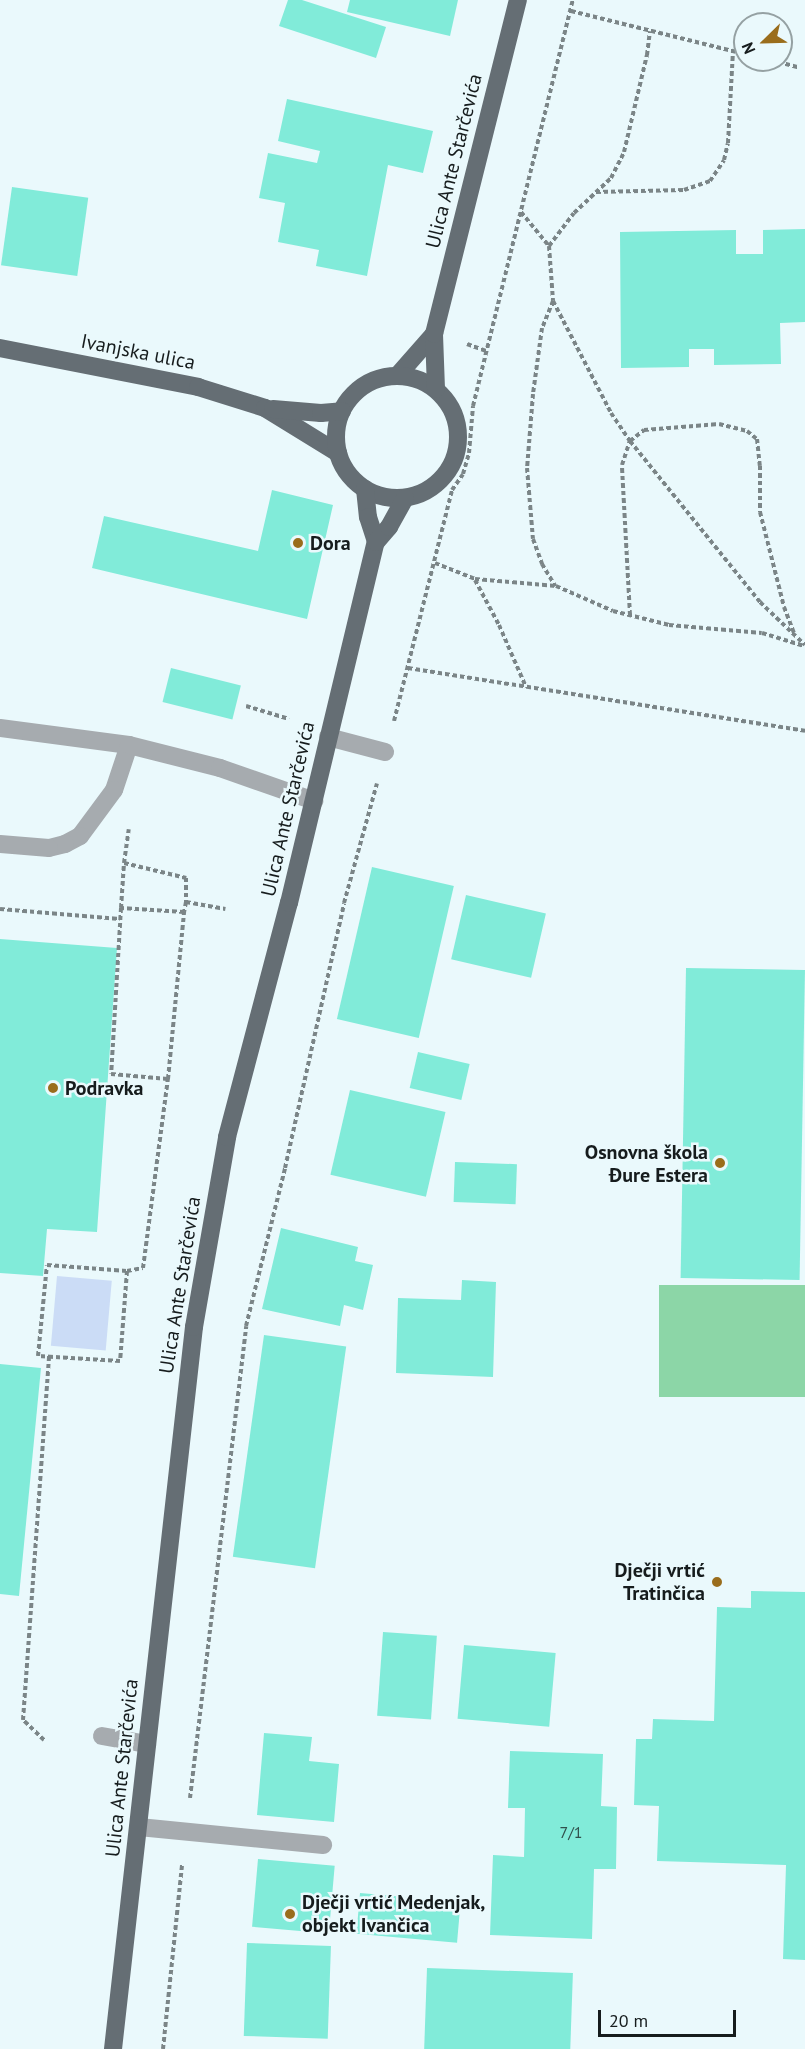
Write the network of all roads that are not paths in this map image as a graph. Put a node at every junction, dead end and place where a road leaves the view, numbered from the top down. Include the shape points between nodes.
1 (518, 0) edge
2 (434, 333) junction
3 (0, 348) edge
4 (398, 375) junction
5 (436, 389) junction
6 (265, 408) junction
7 (342, 411) junction
8 (338, 453) junction
9 (365, 489) junction
10 (405, 498) junction
11 (376, 542) junction
12 (0, 728) edge
13 (328, 737) junction
14 (129, 746) junction
15 (385, 752) dead end
16 (314, 801) junction
17 (0, 844) edge
18 (102, 1736) dead end
19 (147, 1744) junction
20 (139, 1827) junction
21 (323, 1845) dead end
22 (113, 2049) edge

1 - 2 main road, Ulica Ante Starčevića
2 - 4 main road
2 - 5 main road
3 - 6 main road, Ivanjska ulica via 198,387
4 - 5 main road
4 - 7 main road via 377,378 359,388
5 - 10 main road via 450,404 457,423 459,444 454,464 425,493
6 - 7 main road
6 - 8 main road
7 - 8 main road via 335,435
8 - 9 main road via 345,469
9 - 10 main road via 387,498
9 - 11 main road
10 - 11 main road
11 - 13 main road, Ulica Ante Starčevića
12 - 14 lane
13 - 15 lane
13 - 16 main road, Ulica Ante Starčevića
14 - 16 lane via 220,768
14 - 17 lane via 114,790 80,836 49,848
16 - 19 main road, Ulica Ante Starčevića via 225,1148 194,1328
18 - 19 lane
19 - 20 main road, Ulica Ante Starčevića
20 - 21 lane
20 - 22 main road, Ulica Ante Starčevića

